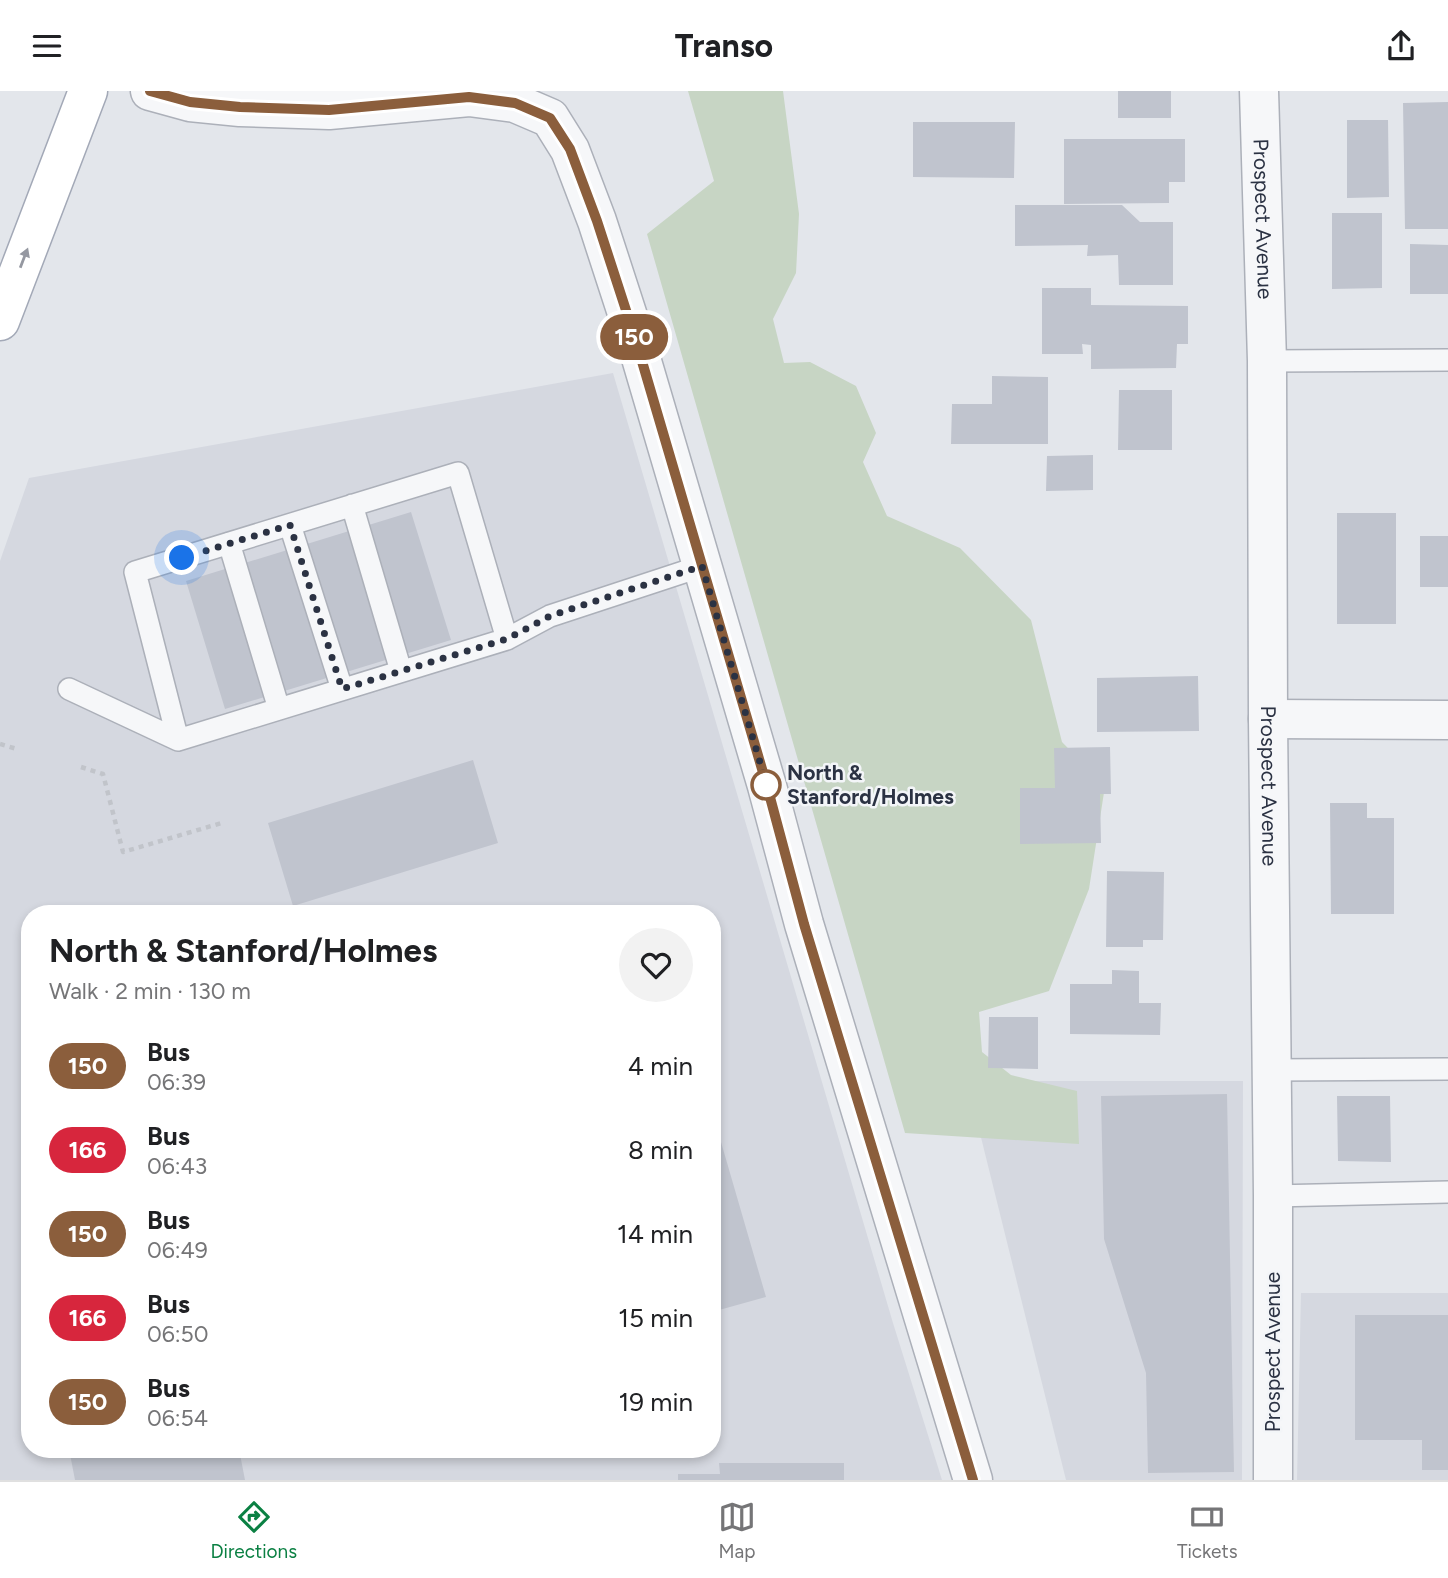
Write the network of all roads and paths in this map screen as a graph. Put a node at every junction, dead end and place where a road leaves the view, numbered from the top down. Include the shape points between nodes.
1 (88, 91) edge
2 (150, 91) edge
3 (1259, 91) edge
4 (0, 321) edge
5 (1267, 361) junction
6 (1448, 361) edge
7 (352, 505) junction
8 (290, 525) junction
9 (229, 543) junction
10 (702, 566) junction
11 (507, 639) junction
12 (401, 671) junction
13 (69, 689) dead end
14 (342, 689) junction
15 (279, 709) junction
16 (1268, 719) junction
17 (1448, 720) edge
18 (178, 740) junction
19 (0, 744) edge
20 (17, 749) dead end
21 (81, 767) dead end
22 (225, 822) dead end
23 (1448, 1069) edge
24 (1272, 1070) junction
25 (1448, 1192) edge
26 (1273, 1196) junction
27 (973, 1480) edge
28 (1273, 1480) edge

4 -> 1 main road
2 - 10 street via 190,102 329,110 469,97 515,103 550,118 570,149 597,221
3 - 5 street, Prospect Avenue
5 - 6 lane
5 - 16 street, Prospect Avenue
7 - 8 lane
7 - 11 lane via 458,473
7 - 12 lane
8 - 9 lane
8 - 14 lane
9 - 15 lane
9 - 18 lane via 135,572
10 - 11 lane via 550,616
10 - 27 street via 808,937
11 - 12 lane
12 - 14 lane
13 - 18 lane
14 - 15 lane
15 - 18 lane
16 - 17 street
16 - 24 street, Prospect Avenue
19 - 20 path
21 - 22 path via 103,774 123,852
23 - 24 lane
24 - 26 street, Prospect Avenue
25 - 26 lane
26 - 28 street, Prospect Avenue

